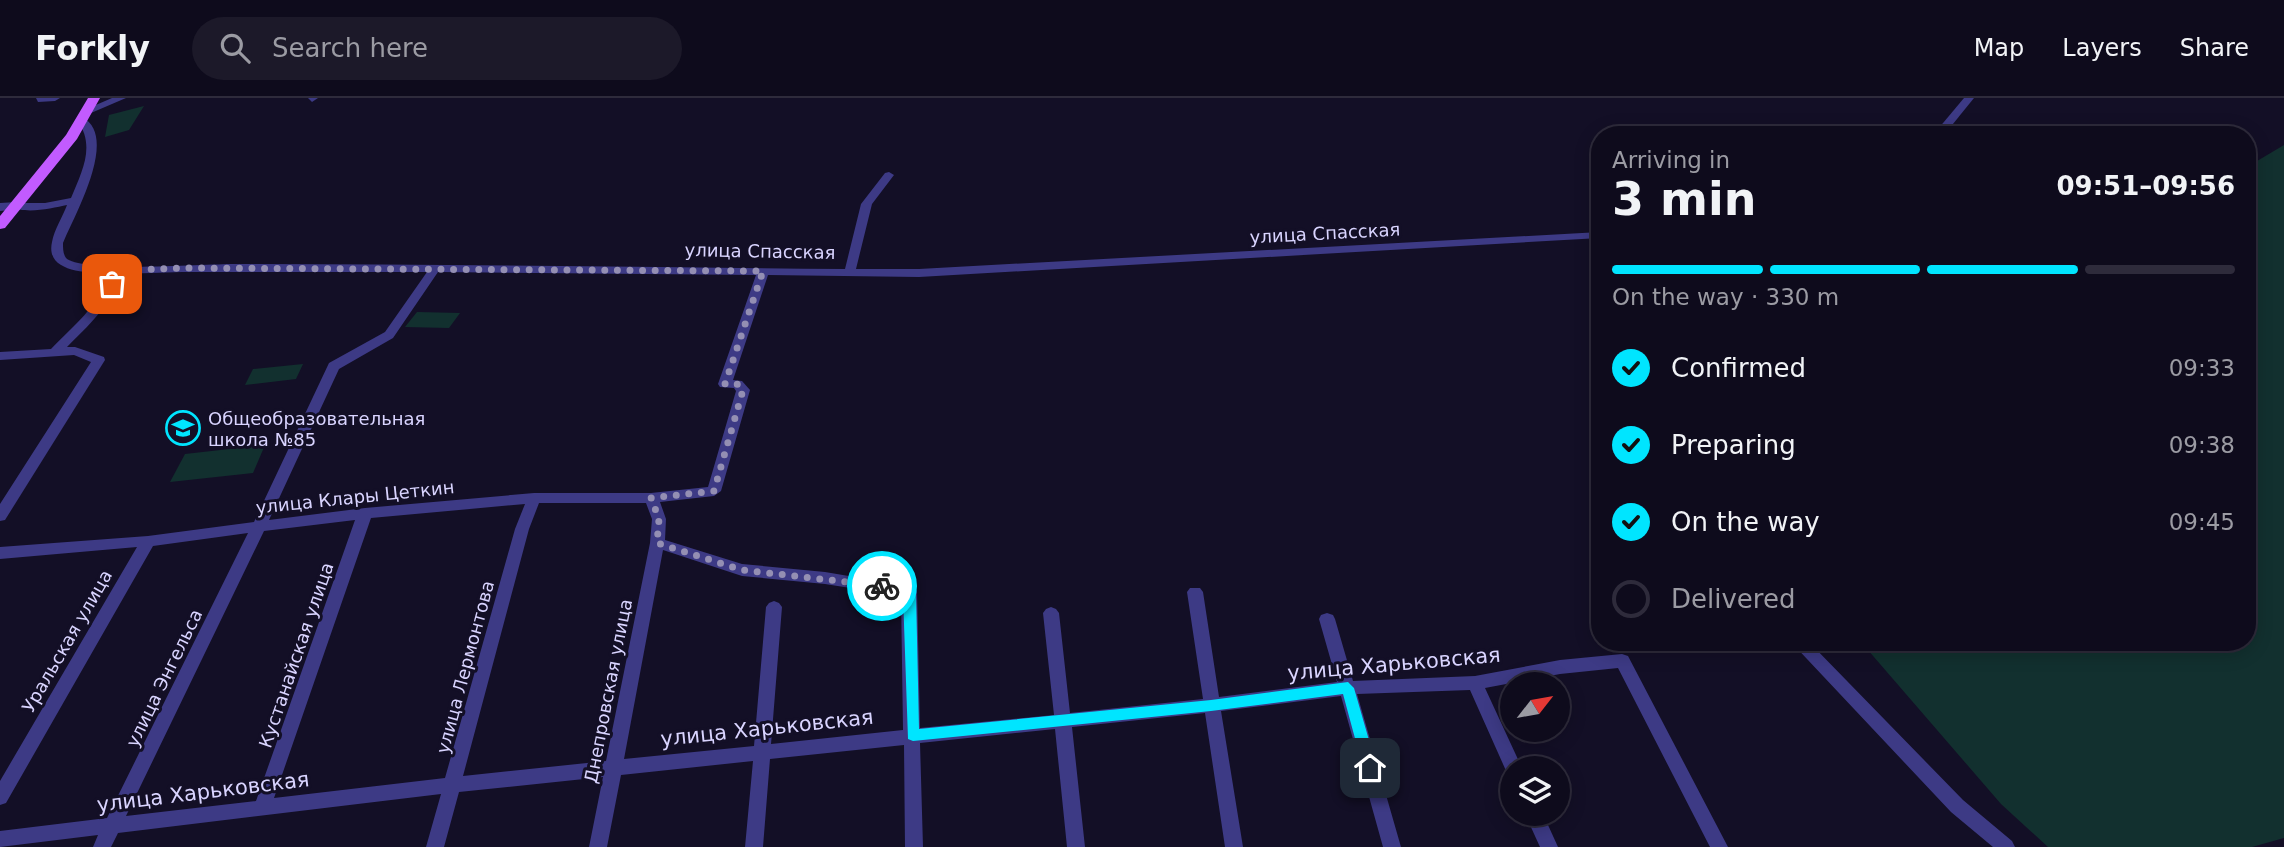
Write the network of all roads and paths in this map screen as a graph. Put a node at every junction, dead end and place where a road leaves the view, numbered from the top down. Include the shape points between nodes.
1 (41, 98) edge
2 (55, 98) edge
3 (94, 98) edge
4 (121, 98) edge
5 (1969, 98) edge
6 (85, 116) junction
7 (1946, 126) edge
8 (889, 175) dead end
9 (75, 200) junction
10 (17, 206) junction
11 (0, 207) edge
12 (0, 225) edge
13 (1591, 236) edge
14 (435, 268) junction
15 (114, 271) junction
16 (763, 271) junction
17 (850, 271) junction
18 (55, 351) junction
19 (0, 356) edge
20 (534, 498) junction
21 (651, 498) junction
22 (365, 513) junction
23 (0, 516) edge
24 (259, 526) junction
25 (148, 541) junction
26 (657, 543) junction
27 (0, 553) edge
28 (1195, 592) dead end
29 (774, 607) dead end
30 (1051, 613) dead end
31 (1327, 619) dead end
32 (1809, 651) edge
33 (1475, 683) junction
34 (1348, 688) junction
35 (1211, 705) junction
36 (1063, 719) junction
37 (913, 735) junction
38 (762, 753) junction
39 (1508, 756) edge
40 (612, 768) junction
41 (453, 785) junction
42 (0, 797) edge
43 (262, 808) junction
44 (1539, 826) edge
45 (112, 827) junction
46 (0, 839) edge
47 (102, 847) edge
48 (435, 847) edge
49 (598, 847) edge
50 (754, 847) edge
51 (914, 847) edge
52 (1076, 847) edge
53 (1234, 847) edge
54 (1392, 847) edge
55 (1549, 847) edge
56 (1719, 847) edge
57 (2006, 847) edge

1 - 2 street
3 - 6 main road
4 - 6 street
5 - 7 street
6 - 9 street via 92,161
6 - 10 main road
8 - 17 street via 867,204
9 - 10 street
9 - 15 street, улица Спасская via 57,243 58,255 75,267
10 - 11 street
10 - 12 main road
13 - 17 street, улица Спасская via 919,274
14 - 15 street, улица Спасская
14 - 16 street, улица Спасская
14 - 24 street, улица Энгельса via 389,334 334,366
15 - 18 street via 100,305
16 - 17 street, улица Спасская
16 - 21 street, улица Клары Цеткин via 725,384 737,384 743,390 714,491
18 - 19 street
18 - 23 street via 75,351 99,359
20 - 21 street, улица Клары Цеткин
20 - 22 street, улица Клары Цеткин
20 - 41 street, улица Лермонтова
21 - 26 street, Днепровская улица via 659,519
22 - 24 street, улица Клары Цеткин
22 - 43 street, Кустанайская улица
24 - 25 street, улица Клары Цеткин
24 - 45 street, улица Энгельса
25 - 27 street, улица Клары Цеткин
25 - 42 street, Уральская улица
26 - 37 street via 742,570 906,590
26 - 40 street, Днепровская улица
28 - 35 street
29 - 38 street
30 - 36 street
31 - 34 street
32 - 57 street via 1957,806
33 - 34 street, улица Харьковская
33 - 39 street
33 - 56 street, улица Харьковская via 1622,661
34 - 35 street, улица Харьковская
34 - 54 street
35 - 36 street, улица Харьковская
35 - 53 street
36 - 37 street, улица Харьковская
36 - 52 street
37 - 38 street, улица Харьковская
37 - 51 street
38 - 40 street, улица Харьковская
38 - 50 street
40 - 41 street, улица Харьковская
40 - 49 street, Днепровская улица
41 - 43 street, улица Харьковская
41 - 48 street, улица Лермонтова
43 - 45 street, улица Харьковская
44 - 55 street
45 - 46 street, улица Харьковская
45 - 47 street, улица Энгельса

